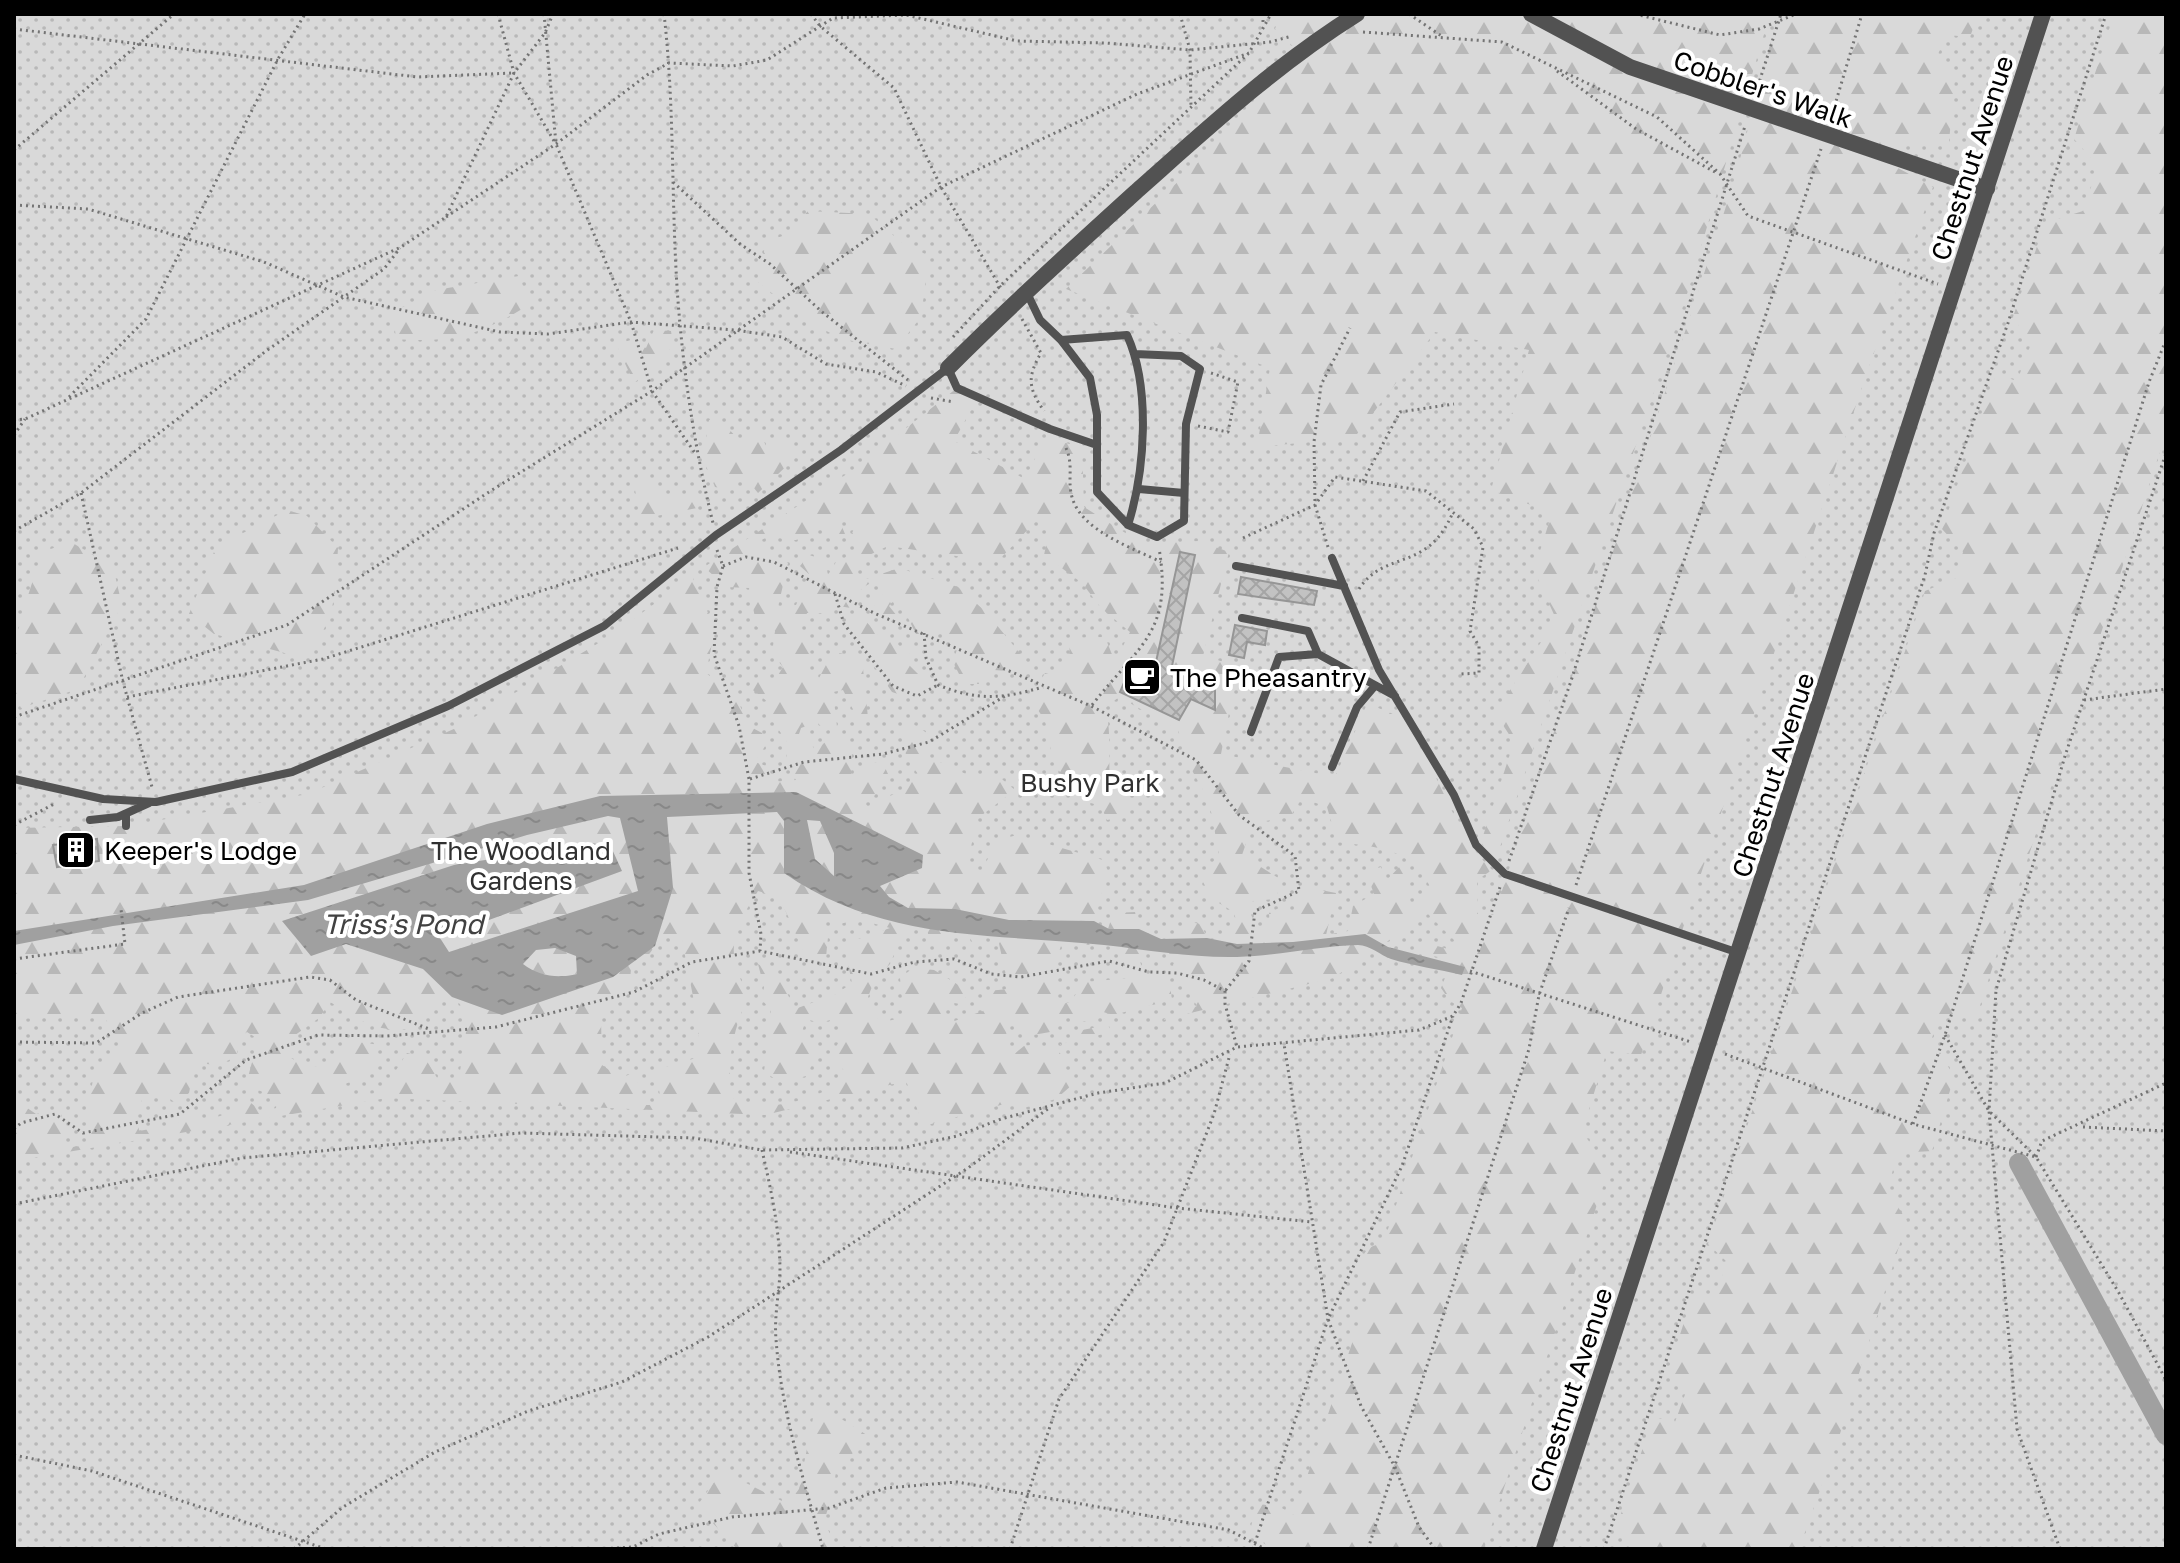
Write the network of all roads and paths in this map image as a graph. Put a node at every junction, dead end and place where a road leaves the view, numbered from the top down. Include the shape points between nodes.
1 (174, 14) edge
2 (305, 14) edge
3 (498, 14) edge
4 (544, 14) edge
5 (553, 14) edge
6 (664, 14) edge
7 (811, 14) edge
8 (1180, 14) edge
9 (1263, 14) edge
10 (1271, 14) edge
11 (1357, 14) edge
12 (1409, 14) edge
13 (1531, 14) edge
14 (1635, 14) edge
15 (1796, 14) edge
16 (1862, 14) edge
17 (2043, 14) edge
18 (2106, 14) edge
19 (1780, 16) edge
20 (820, 26) junction
21 (14, 29) edge
22 (1333, 29) junction
23 (1264, 30) junction
24 (545, 33) junction
25 (1305, 33) dead end
26 (1446, 39) junction
27 (142, 42) junction
28 (1256, 44) junction
29 (1190, 50) junction
30 (1249, 53) junction
31 (278, 59) junction
32 (669, 63) junction
33 (1551, 66) junction
34 (514, 73) junction
35 (1192, 74) junction
36 (1191, 109) junction
37 (1751, 111) junction
38 (1825, 136) junction
39 (556, 144) junction
40 (14, 150) edge
41 (1720, 174) junction
42 (673, 181) junction
43 (1725, 181) junction
44 (941, 187) junction
45 (1987, 189) junction
46 (14, 205) edge
47 (446, 217) junction
48 (1794, 232) junction
49 (188, 238) junction
50 (401, 247) junction
51 (316, 285) junction
52 (1000, 286) junction
53 (797, 289) junction
54 (1955, 290) junction
55 (1026, 291) junction
56 (344, 297) junction
57 (1011, 305) junction
58 (631, 322) junction
59 (680, 326) junction
60 (1350, 328) dead end
61 (735, 330) junction
62 (1061, 340) junction
63 (2166, 340) edge
64 (947, 343) dead end
65 (1135, 354) junction
66 (686, 367) junction
67 (948, 368) junction
68 (1200, 369) junction
69 (652, 391) junction
70 (919, 391) junction
71 (67, 400) junction
72 (1454, 404) dead end
73 (25, 419) junction
74 (14, 420) edge
75 (1186, 424) junction
76 (14, 435) edge
77 (1094, 444) junction
78 (2166, 453) edge
79 (697, 456) junction
80 (1363, 481) junction
81 (1139, 489) junction
82 (81, 493) junction
83 (1184, 493) junction
84 (1315, 505) junction
85 (1453, 512) junction
86 (1128, 525) junction
87 (14, 531) edge
88 (716, 535) junction
89 (1157, 537) junction
90 (1243, 538) dead end
91 (687, 545) dead end
92 (1332, 558) joint
93 (723, 566) junction
94 (1236, 566) dead end
95 (1344, 586) junction
96 (834, 591) junction
97 (1350, 602) junction
98 (1242, 618) dead end
99 (924, 633) junction
100 (1318, 654) junction
101 (1461, 674) dead end
102 (123, 682) junction
103 (938, 685) junction
104 (1043, 687) junction
105 (1374, 687) junction
106 (2166, 689) edge
107 (1005, 696) junction
108 (127, 697) junction
109 (1395, 697) junction
110 (2084, 700) junction
111 (1091, 706) junction
112 (14, 718) edge
113 (1251, 732) dead end
114 (1332, 767) dead end
115 (14, 779) edge
116 (749, 779) junction
117 (78, 793) junction
118 (153, 802) junction
119 (126, 814) junction
120 (90, 820) dead end
121 (14, 825) edge
122 (126, 826) dead end
123 (1505, 874) junction
124 (1572, 898) junction
125 (121, 909) dead end
126 (760, 951) junction
127 (1740, 953) junction
128 (14, 959) edge
129 (1470, 971) junction
130 (1225, 991) junction
131 (1539, 995) junction
132 (1453, 1016) junction
133 (433, 1031) junction
134 (1945, 1035) junction
135 (14, 1042) edge
136 (1284, 1044) junction
137 (1237, 1047) junction
138 (1709, 1048) junction
139 (1230, 1054) junction
140 (1763, 1068) junction
141 (2166, 1083) edge
142 (1053, 1105) junction
143 (1989, 1111) junction
144 (1913, 1124) junction
145 (2080, 1126) junction
146 (14, 1129) edge
147 (2166, 1131) edge
148 (1994, 1145) junction
149 (762, 1150) junction
150 (778, 1151) junction
151 (2036, 1157) junction
152 (958, 1174) junction
153 (14, 1204) edge
154 (1177, 1208) junction
155 (1312, 1222) junction
156 (778, 1294) junction
157 (1328, 1319) junction
158 (2166, 1380) edge
159 (14, 1455) edge
160 (1395, 1467) junction
161 (1025, 1496) junction
162 (812, 1510) junction
163 (303, 1542) junction
164 (1257, 1542) junction
165 (294, 1549) edge
166 (326, 1549) edge
167 (599, 1549) edge
168 (823, 1549) edge
169 (1010, 1549) edge
170 (1253, 1549) edge
171 (1265, 1549) edge
172 (1368, 1549) edge
173 (1435, 1549) edge
174 (1544, 1549) edge
175 (1604, 1549) edge
176 (2060, 1549) edge

1 - 27 path
2 - 31 path
3 - 34 path
4 - 24 path
5 - 24 path
6 - 32 path
7 - 20 path
8 - 29 path
9 - 23 path
10 - 23 path
11 - 22 street
12 - 26 path
13 - 37 street, Cobbler's Walk via 1630,67
14 - 19 path via 1720,35 1759,29
15 - 19 path
16 - 38 path
17 - 45 street, Chestnut Avenue
18 - 140 path
19 - 37 path
20 - 29 path via 833,18 906,15 1017,41
20 - 32 path via 767,60 733,66
20 - 44 path via 894,88
21 - 27 path
22 - 26 path
22 - 55 street via 1228,109
23 - 28 path
24 - 34 path
24 - 39 path
25 - 28 path
26 - 33 path via 1502,42
27 - 31 path
27 - 40 path
28 - 29 path
28 - 30 path
29 - 35 path
30 - 35 path
30 - 36 path
31 - 34 path via 417,77
31 - 49 path
32 - 39 path
32 - 42 path
33 - 41 path via 1636,129
33 - 41 path via 1657,117
34 - 39 path
34 - 47 path
35 - 36 path
35 - 44 path via 1137,94
36 - 52 path
37 - 38 street, Cobbler's Walk
37 - 43 path
38 - 45 street, Cobbler's Walk
38 - 48 path
39 - 47 path
39 - 58 path
41 - 43 path
42 - 53 path
42 - 59 path
43 - 48 path via 1748,216
43 - 123 path via 1664,390
44 - 52 path
44 - 53 path
45 - 54 street, Chestnut Avenue
46 - 49 path via 88,209
47 - 50 path
48 - 54 path
48 - 124 path
49 - 51 path
49 - 71 path via 146,319
50 - 51 path
50 - 56 path via 384,269
51 - 56 path
51 - 71 path
52 - 57 path
52 - 64 path
53 - 61 path
53 - 70 path
54 - 127 street, Chestnut Avenue
55 - 57 street
55 - 62 lane via 1040,320
56 - 58 path via 500,332 548,334
56 - 82 path
57 - 67 street
58 - 59 path
58 - 69 path
59 - 61 path
59 - 66 path
60 - 84 path via 1321,385 1314,442
61 - 66 path
61 - 70 path via 782,337 826,364 876,372
62 - 65 lane via 1127,335
62 - 77 lane via 1090,378 1097,415
63 - 134 path
65 - 68 lane via 1181,356
65 - 81 lane via 1143,431
66 - 69 path
66 - 79 path
67 - 70 lane
67 - 77 lane via 957,388
68 - 75 lane
68 - 75 path via 1238,382 1228,432
69 - 79 path
69 - 102 path via 287,625
70 - 88 lane
71 - 73 path
72 - 80 path via 1400,412
73 - 74 path
73 - 76 path
75 - 83 lane
77 - 86 lane via 1097,492
78 - 110 path
79 - 88 path
80 - 84 path via 1335,477
80 - 85 path via 1426,491
81 - 83 lane
81 - 86 lane
82 - 87 path
82 - 102 path
83 - 89 lane via 1184,521
84 - 90 path
84 - 92 path
85 - 97 path via 1444,534 1415,558 1381,568
85 - 101 path via 1474,529 1483,547 1470,631 1479,646 1479,673
86 - 89 lane
88 - 93 path
88 - 118 lane via 604,626 448,706 292,772
89 - 111 path via 1164,581 1159,619
91 - 108 path via 323,659
92 - 95 lane
93 - 96 path via 746,557 774,562
93 - 116 path via 714,654 739,726
94 - 95 lane
95 - 97 lane
96 - 99 path
96 - 103 path via 844,624 893,686 917,696
97 - 109 lane
98 - 100 lane via 1308,631
99 - 103 path via 926,658
99 - 104 path
100 - 105 lane
100 - 113 lane via 1279,657
102 - 108 path
102 - 112 path
103 - 107 path via 969,697
104 - 107 path
104 - 111 path
105 - 109 lane
105 - 114 lane via 1357,707
106 - 110 path
107 - 116 path via 929,742 883,754 804,762
108 - 118 path
109 - 123 lane via 1454,795 1476,845
110 - 143 path via 1996,990
111 - 130 path via 1196,760 1239,815 1295,856 1299,891 1255,911 1249,961
115 - 117 lane
116 - 126 path via 749,873
117 - 118 lane
117 - 121 path
118 - 119 lane
119 - 120 lane via 113,822
119 - 122 lane
123 - 124 lane
123 - 129 path
124 - 127 lane
124 - 131 path
125 - 128 path via 125,944
126 - 130 path via 871,974 954,959 991,974 1021,977 1109,961 1177,973
126 - 133 path via 692,962 634,992 575,1009 496,1027
127 - 138 street, Chestnut Avenue
129 - 131 path
129 - 132 path
130 - 137 path
131 - 138 path
131 - 160 path via 1529,1049
132 - 136 path via 1419,1030
132 - 157 path via 1402,1166
133 - 135 path via 356,1000 330,980 310,977 178,997 96,1043
133 - 146 path via 318,1035 246,1060 180,1114 83,1133 55,1114
134 - 143 path
134 - 144 path
136 - 137 path
136 - 155 path
137 - 139 path
138 - 140 path
138 - 174 street, Chestnut Avenue
139 - 142 path via 1165,1083
139 - 154 path via 1214,1114
140 - 144 path
140 - 175 path
141 - 145 path
142 - 150 path via 902,1148
142 - 152 path
143 - 148 path
143 - 151 path
144 - 148 path
145 - 147 path
145 - 151 path via 2042,1141
148 - 151 path
148 - 176 path via 2017,1429
149 - 150 path
149 - 153 path via 694,1138 521,1133 242,1158
149 - 156 path via 777,1226
150 - 152 path
151 - 158 path
152 - 154 path
152 - 156 path
154 - 155 path
154 - 161 path via 1164,1242 1059,1399
155 - 157 path
156 - 162 path via 775,1337 781,1377 793,1447
156 - 163 path via 622,1382 528,1411 435,1452 343,1507
157 - 160 path via 1361,1406
157 - 164 path
159 - 163 path via 92,1471
160 - 172 path
160 - 173 path via 1419,1527
161 - 162 path via 957,1482 886,1488
161 - 164 path via 1155,1515 1229,1530
161 - 169 path
162 - 167 path via 732,1517 659,1534 633,1547
162 - 168 path
163 - 165 path
163 - 166 path
164 - 170 path
164 - 171 path

